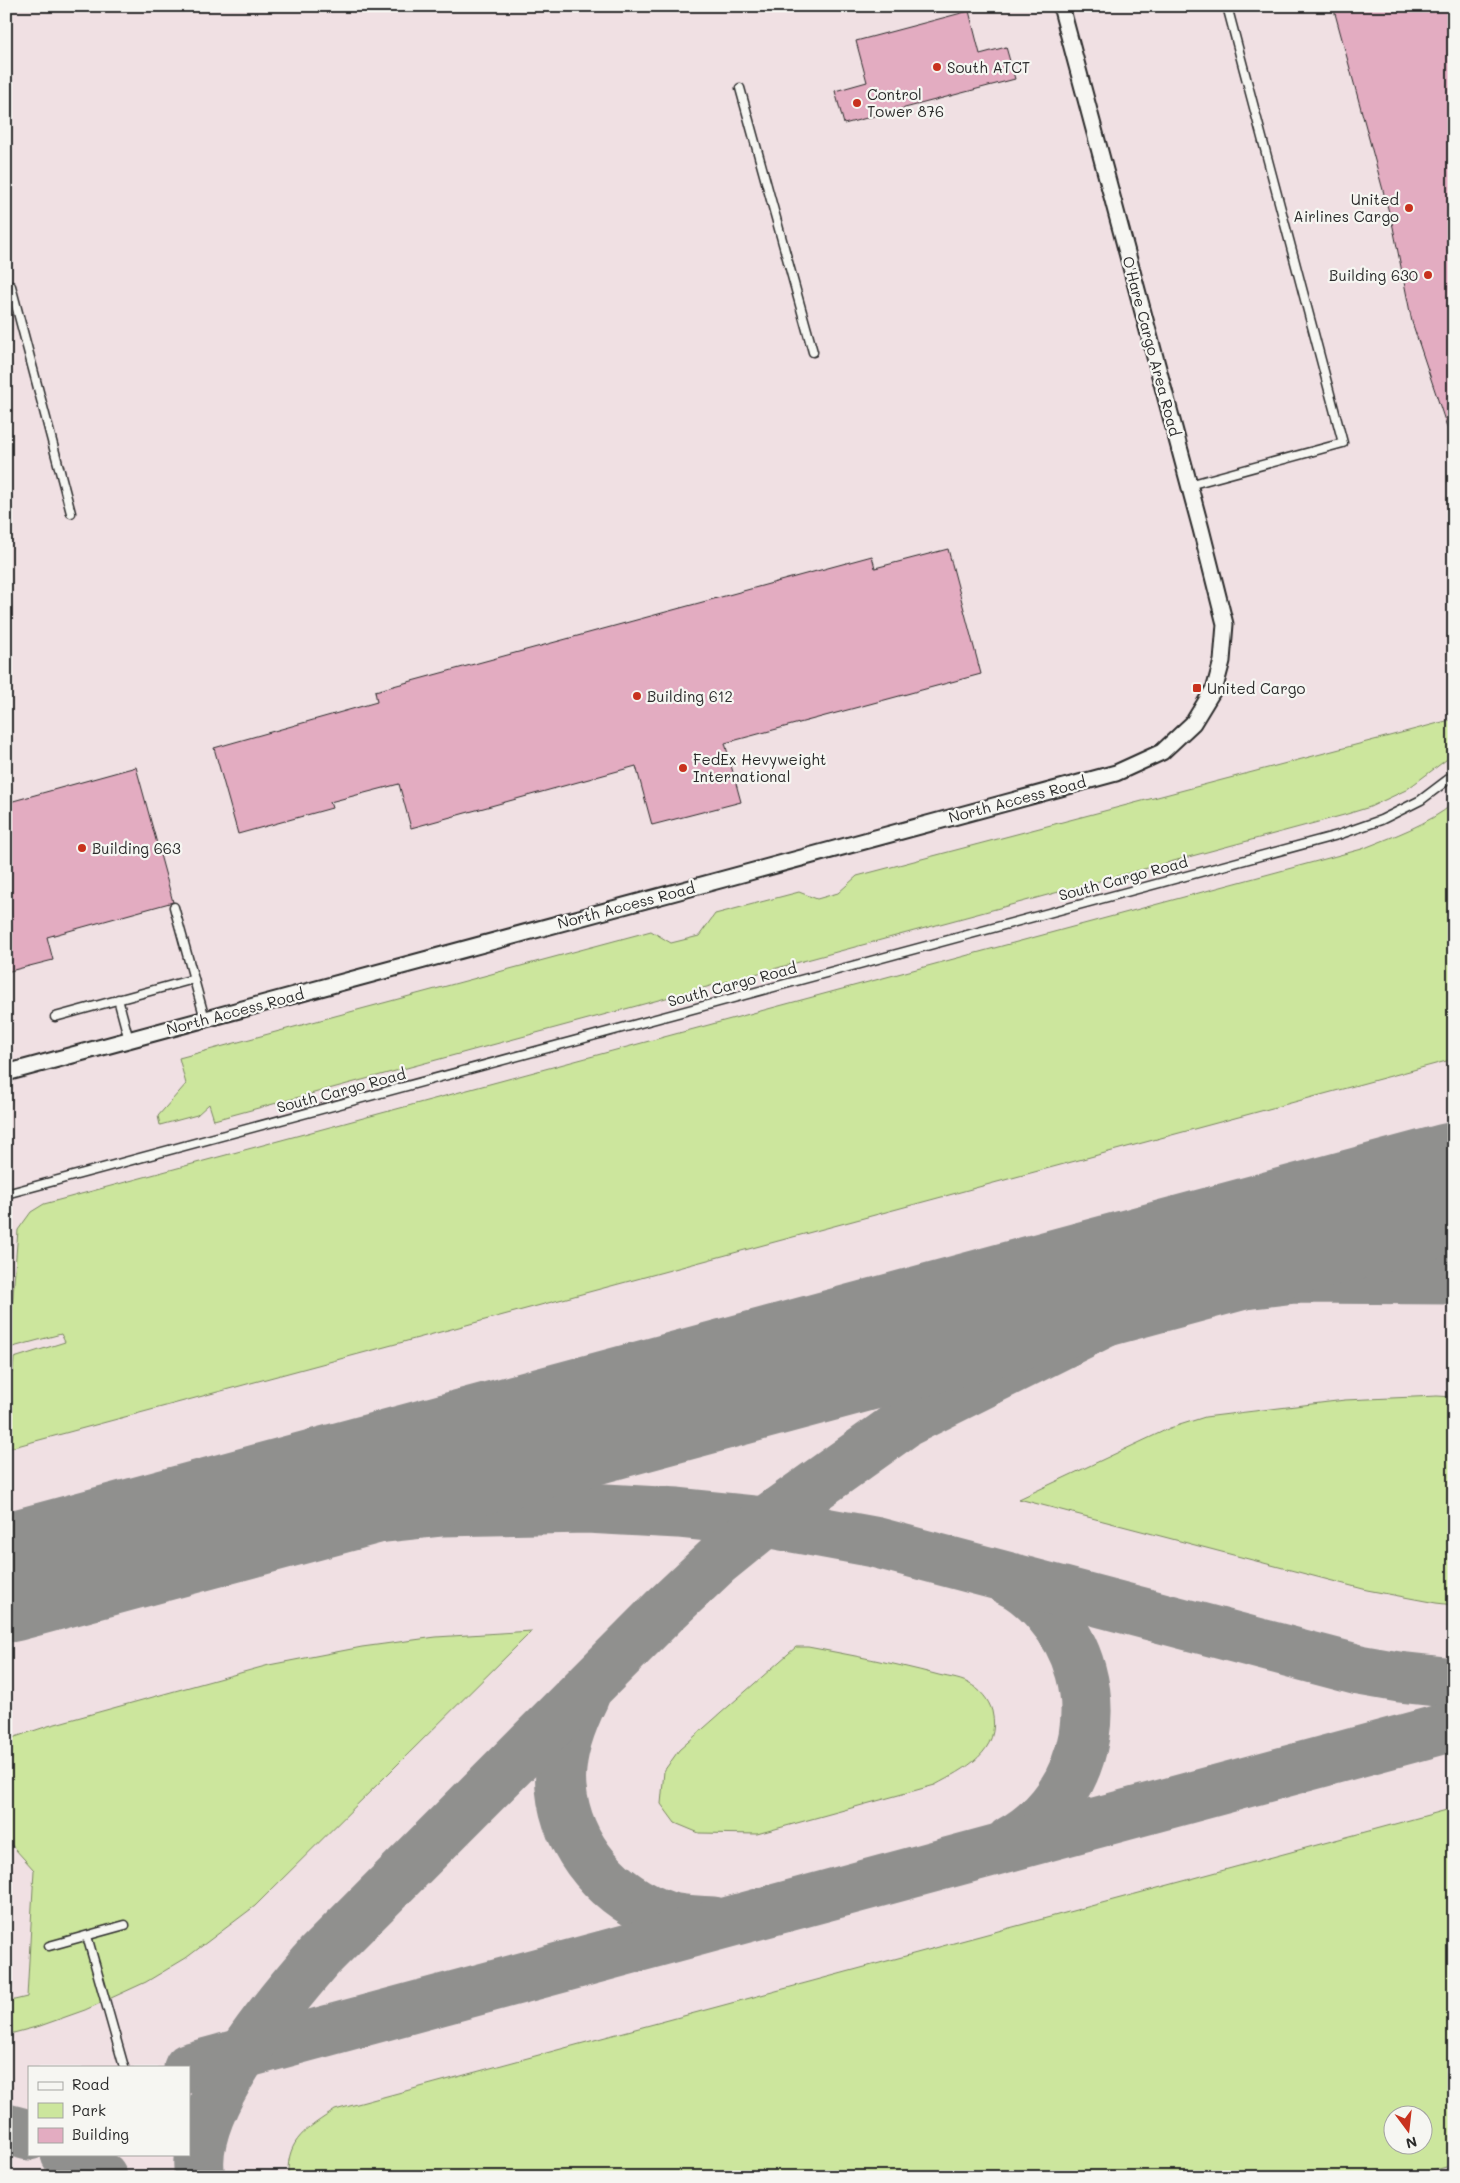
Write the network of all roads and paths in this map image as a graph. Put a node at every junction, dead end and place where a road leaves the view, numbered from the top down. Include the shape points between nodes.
1 (1061, 6) edge
2 (1227, 6) edge
3 (740, 88) dead end
4 (11, 286) dead end
5 (813, 352) dead end
6 (1189, 485) junction
7 (71, 513) dead end
8 (1215, 687) joint
9 (1454, 775) edge
10 (174, 907) dead end
11 (194, 979) junction
12 (118, 999) junction
13 (55, 1017) dead end
14 (205, 1019) junction
15 (129, 1040) junction
16 (6, 1073) edge
17 (6, 1194) edge
18 (125, 1925) dead end
19 (87, 1936) junction
20 (49, 1946) dead end
21 (124, 2066) edge

1 - 6 street, O'Hare Cargo Area Road
2 - 6 lane via 1343,443
3 - 5 lane
4 - 7 lane
6 - 8 street, O'Hare Cargo Area Road via 1225,624 1222,661
8 - 14 street, North Access Road via 1193,723 1162,752 1116,773
9 - 17 lane, South Cargo Road via 1421,800 1381,820 1338,834
10 - 11 lane
11 - 12 lane
11 - 14 lane
12 - 13 lane
12 - 15 lane
14 - 15 street, North Access Road
15 - 16 street, North Access Road
18 - 19 lane
19 - 20 lane
19 - 21 lane

